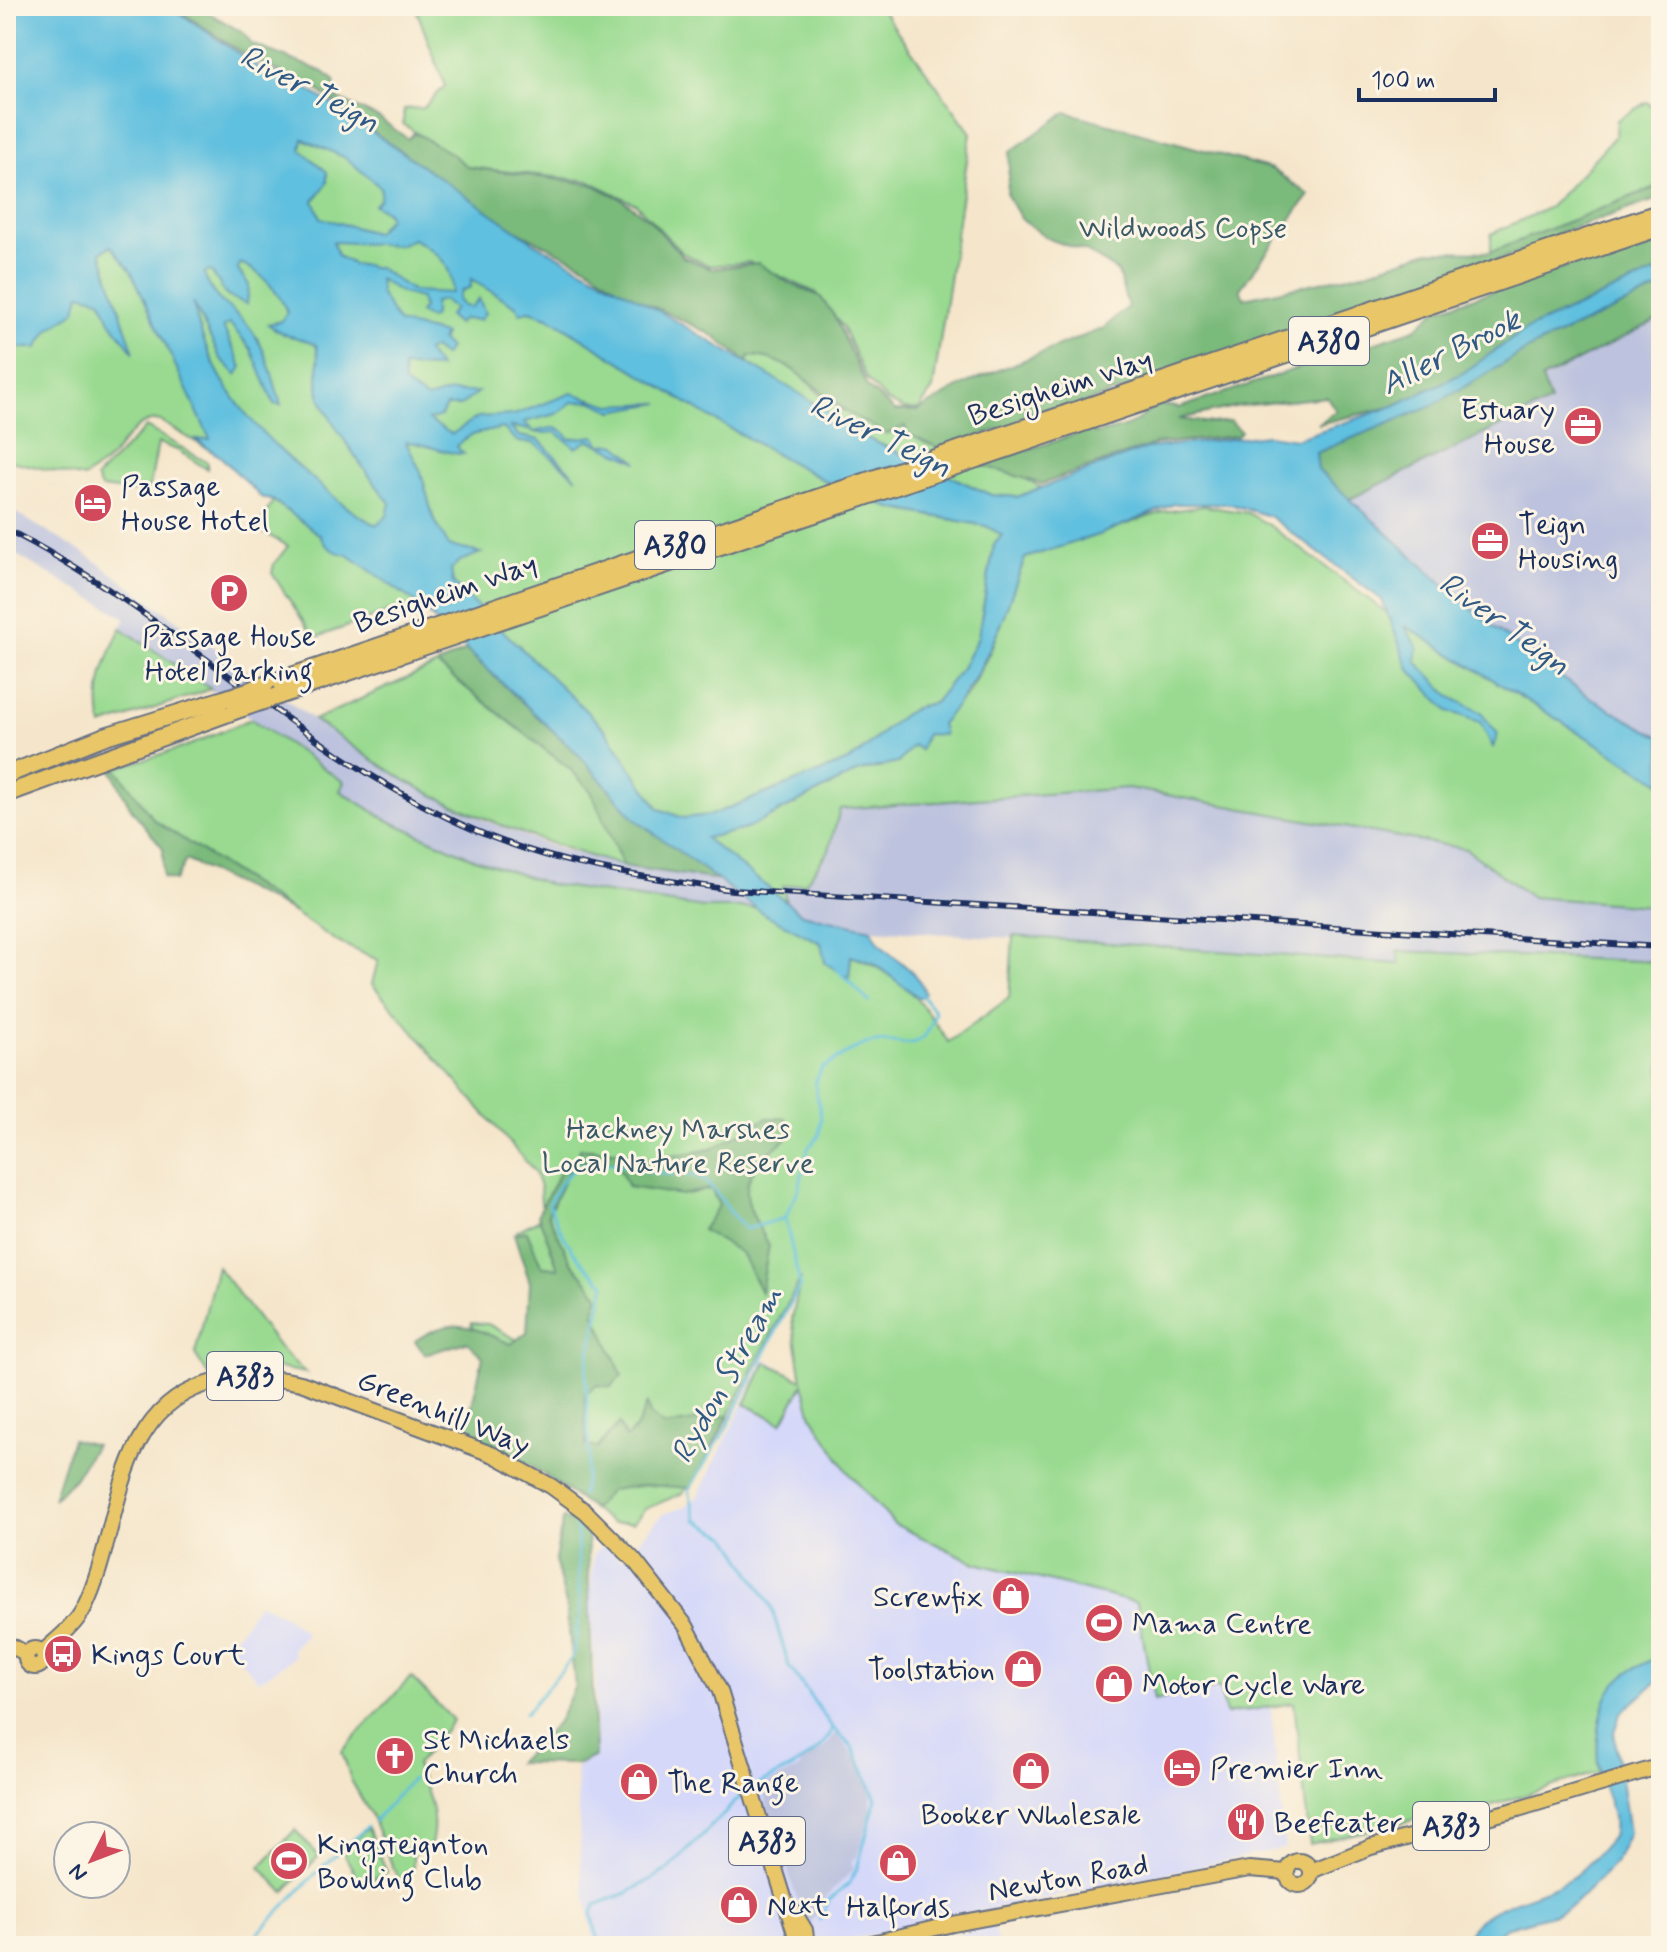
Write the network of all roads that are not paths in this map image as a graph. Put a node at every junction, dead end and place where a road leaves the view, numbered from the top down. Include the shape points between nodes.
1 (1661, 212) edge
2 (1661, 227) edge
3 (993, 446) junction
4 (229, 705) junction
5 (6, 775) edge
6 (6, 794) edge
7 (6, 1643) edge
8 (1661, 1766) edge
9 (806, 1945) edge
10 (859, 1946) edge

1 - 3 highway, Besigheim Way / A380
2 - 3 highway, Besigheim Way / A380
3 - 4 highway, Besigheim Way / A380, bridge
4 - 5 highway, Besigheim Way / A380 via 105,736
4 - 6 highway, Besigheim Way / A380
7 - 9 main road, Greenhill Way / A383 via 27,1654 26,1663 34,1668 83,1611 143,1432 164,1407 188,1392 231,1378 268,1376 301,1383 494,1455 585,1511 686,1626 720,1691
8 - 10 main road, Newton Road / A383 via 1371,1847 1311,1871 1300,1861 1287,1872 1249,1869

